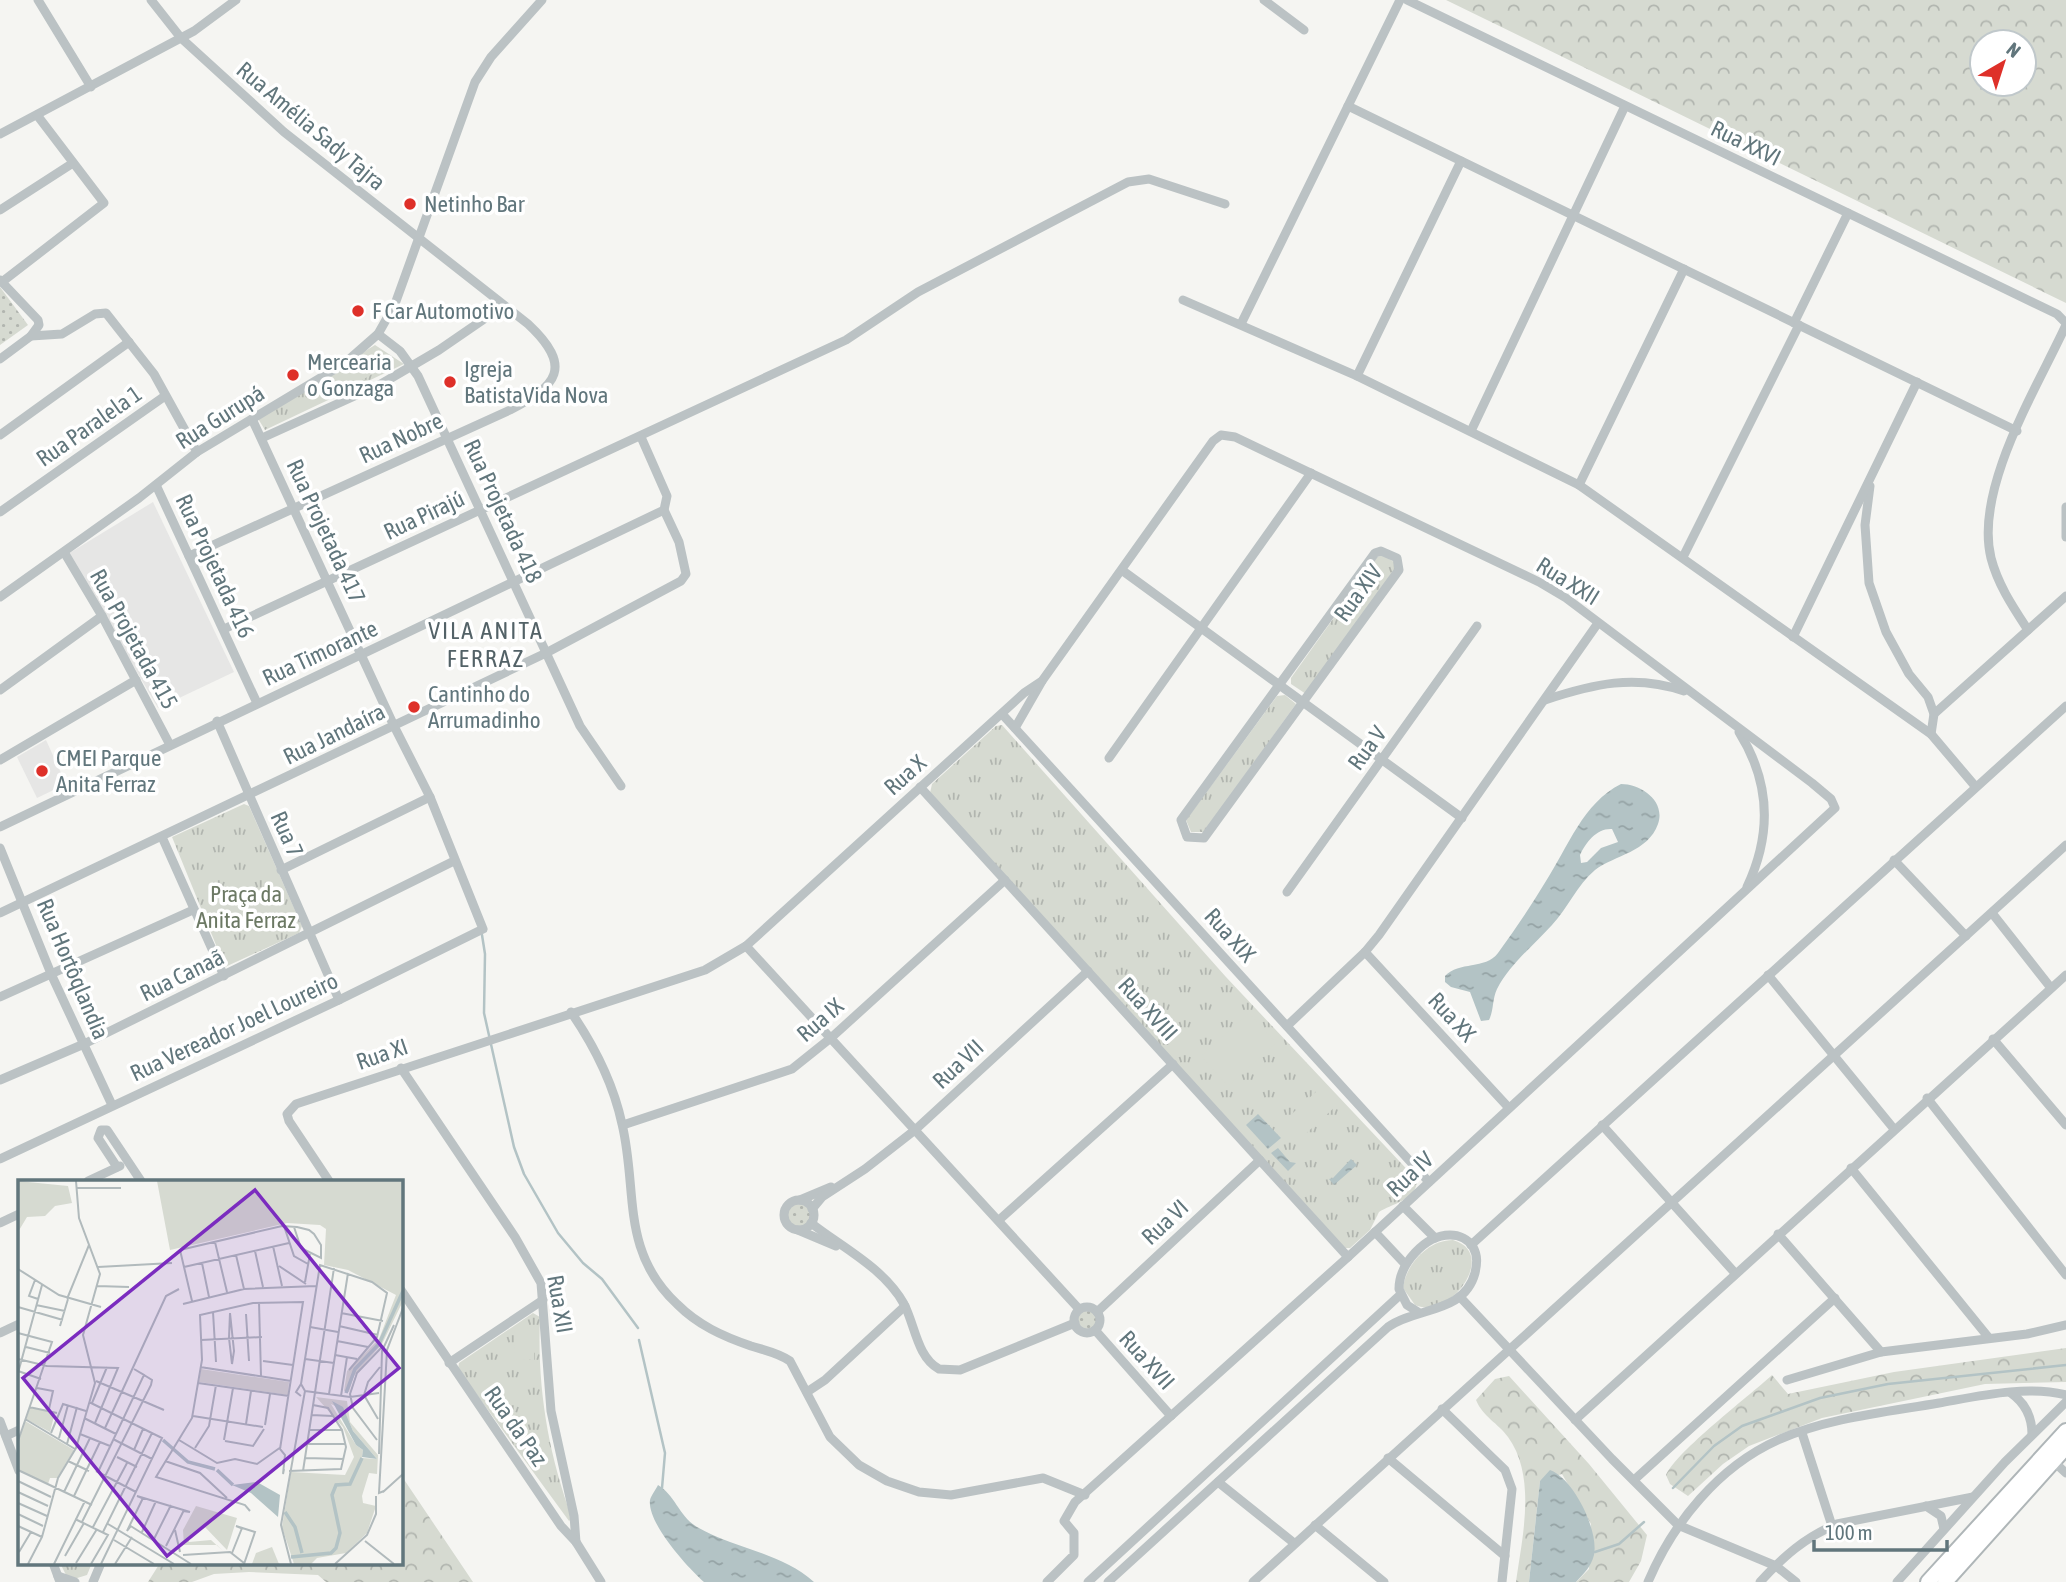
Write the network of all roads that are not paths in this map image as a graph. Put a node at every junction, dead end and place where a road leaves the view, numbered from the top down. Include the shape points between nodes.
1 (38, 0) edge
2 (152, 0) edge
3 (236, 0) edge
4 (542, 0) edge
5 (1264, 0) edge
6 (1400, 0) edge
7 (1407, 0) edge
8 (1304, 30) dead end
9 (181, 38) junction
10 (91, 87) junction
11 (1348, 106) junction
12 (1625, 106) junction
13 (37, 115) junction
14 (0, 120) edge
15 (3, 133) edge
16 (1461, 161) junction
17 (73, 163) junction
18 (1224, 204) dead end
19 (0, 210) edge
20 (1847, 213) junction
21 (1574, 216) junction
22 (419, 240) junction
23 (1684, 269) junction
24 (1, 281) edge
25 (1183, 300) dead end
26 (503, 306) junction
27 (1241, 324) junction
28 (1797, 324) junction
29 (2066, 324) edge
30 (379, 334) junction
31 (31, 337) junction
32 (129, 342) junction
33 (0, 359) edge
34 (413, 367) junction
35 (1357, 376) junction
36 (1917, 382) junction
37 (165, 396) junction
38 (252, 419) junction
39 (1471, 431) junction
40 (2017, 431) junction
41 (0, 435) edge
42 (448, 437) junction
43 (641, 437) junction
44 (262, 438) junction
45 (1250, 444) joint
46 (197, 452) junction
47 (1311, 473) junction
48 (1870, 479) junction
49 (156, 485) junction
50 (1579, 485) junction
51 (2066, 507) edge
52 (295, 509) junction
53 (481, 509) junction
54 (0, 512) edge
55 (660, 513) junction
56 (2066, 537) edge
57 (64, 552) junction
58 (190, 556) junction
59 (1683, 557) junction
60 (1123, 571) junction
61 (328, 581) junction
62 (515, 582) junction
63 (2066, 596) edge
64 (0, 597) edge
65 (102, 616) junction
66 (1598, 623) junction
67 (1477, 626) dead end
68 (1202, 628) junction
69 (224, 629) junction
70 (2028, 630) junction
71 (1793, 637) junction
72 (546, 653) junction
73 (362, 655) junction
74 (136, 680) junction
75 (1042, 681) junction
76 (1280, 683) junction
77 (0, 690) edge
78 (1692, 694) junction
79 (1545, 700) junction
80 (1304, 701) junction
81 (257, 703) junction
82 (2066, 706) edge
83 (1934, 713) junction
84 (1002, 714) junction
85 (217, 721) junction
86 (394, 726) junction
87 (1015, 728) junction
88 (1737, 728) junction
89 (1931, 734) junction
90 (170, 745) junction
91 (1109, 758) dead end
92 (1384, 758) junction
93 (0, 760) edge
94 (621, 786) dead end
95 (1975, 786) junction
96 (920, 788) junction
97 (249, 796) junction
98 (430, 797) junction
99 (1834, 803) joint
100 (1462, 818) junction
101 (0, 827) edge
102 (162, 837) junction
103 (2066, 845) edge
104 (0, 848) edge
105 (1894, 860) junction
106 (454, 861) junction
107 (281, 870) junction
108 (1005, 880) junction
109 (1287, 892) dead end
110 (1745, 893) junction
111 (23, 904) junction
112 (194, 910) junction
113 (1992, 912) junction
114 (0, 913) edge
115 (483, 929) joint
116 (310, 932) junction
117 (1966, 936) junction
118 (747, 946) junction
119 (1366, 952) junction
120 (1088, 971) junction
121 (1768, 975) junction
122 (2066, 975) edge
123 (52, 976) junction
124 (224, 976) junction
125 (2051, 988) junction
126 (0, 998) edge
127 (340, 1000) junction
128 (571, 1012) junction
129 (1287, 1026) junction
130 (832, 1037) junction
131 (492, 1038) joint
132 (1993, 1039) junction
133 (84, 1044) junction
134 (1833, 1058) junction
135 (1173, 1064) junction
136 (401, 1068) junction
137 (0, 1080) edge
138 (1927, 1098) junction
139 (112, 1105) junction
140 (1509, 1108) junction
141 (623, 1125) junction
142 (1602, 1125) junction
143 (2066, 1125) edge
144 (1894, 1129) junction
145 (915, 1130) junction
146 (0, 1159) edge
147 (1260, 1160) junction
148 (128, 1163) junction
149 (117, 1167) junction
150 (1851, 1168) junction
151 (90, 1180) edge
152 (140, 1180) edge
153 (328, 1180) edge
154 (848, 1180) junction
155 (1429, 1182) junction
156 (800, 1200) junction
157 (1672, 1202) junction
158 (1403, 1206) junction
159 (813, 1209) junction
160 (18, 1214) edge
161 (999, 1220) junction
162 (0, 1223) edge
163 (811, 1223) junction
164 (796, 1229) junction
165 (1374, 1232) junction
166 (1778, 1234) junction
167 (1435, 1238) junction
168 (1471, 1244) junction
169 (845, 1248) junction
170 (1348, 1257) junction
171 (1405, 1264) junction
172 (1735, 1273) junction
173 (2066, 1275) edge
174 (402, 1292) edge
175 (1401, 1295) junction
176 (1460, 1297) junction
177 (1835, 1298) junction
178 (543, 1300) junction
179 (905, 1306) junction
180 (1079, 1310) junction
181 (1097, 1312) junction
182 (1418, 1312) junction
183 (1074, 1323) junction
184 (18, 1324) edge
185 (2066, 1325) edge
186 (1095, 1330) junction
187 (0, 1333) edge
188 (1989, 1338) junction
189 (1508, 1348) junction
190 (1881, 1352) junction
191 (449, 1363) junction
192 (1787, 1380) dead end
193 (807, 1392) junction
194 (2011, 1393) junction
195 (2066, 1395) edge
196 (2066, 1402) edge
197 (1442, 1409) junction
198 (1171, 1416) junction
199 (0, 1420) edge
200 (1575, 1420) junction
201 (18, 1430) edge
202 (2066, 1431) edge
203 (1802, 1433) junction
204 (2032, 1434) junction
205 (6, 1436) junction
206 (2066, 1447) edge
207 (1388, 1458) junction
208 (2053, 1461) junction
209 (18, 1468) edge
210 (2066, 1473) edge
211 (1634, 1480) junction
212 (1218, 1482) junction
213 (1085, 1495) junction
214 (1973, 1497) junction
215 (1925, 1505) junction
216 (1315, 1525) junction
217 (1678, 1525) junction
218 (1832, 1526) junction
219 (1944, 1529) junction
220 (576, 1542) junction
221 (1294, 1543) junction
222 (1505, 1556) junction
223 (101, 1564) edge
224 (1776, 1566) junction
225 (59, 1579) edge
226 (75, 1582) edge
227 (92, 1582) edge
228 (601, 1582) edge
229 (1047, 1582) edge
230 (1087, 1582) edge
231 (1108, 1582) edge
232 (1253, 1582) edge
233 (1384, 1582) edge
234 (1502, 1582) edge
235 (1648, 1582) edge
236 (1760, 1582) edge
237 (1796, 1582) edge
238 (1897, 1582) edge
239 (1928, 1582) edge
240 (1945, 1582) edge

1 - 10 street
2 - 9 street, Rua Amélia Sady Tajra
3 - 9 street
4 - 22 street, Rua Gurupá via 475,82
5 - 8 street
6 - 11 street
7 - 12 street, Rua XXVI
9 - 10 street
9 - 22 street, Rua Amélia Sady Tajra via 284,132
10 - 13 street
11 - 16 street
11 - 27 street
12 - 20 street, Rua XXVI
12 - 21 street
13 - 15 street
13 - 17 street
14 - 15 street
16 - 21 street
16 - 35 street
17 - 19 street
17 - 24 street via 104,203
18 - 43 street, Rua Pirajú via 1149,179 1128,182 918,292 846,340
20 - 28 street
20 - 29 street, Rua XXVI via 2057,314
21 - 23 street
21 - 39 street
22 - 26 street, Rua Nobre
22 - 30 street, Rua Gurupá
23 - 28 street
23 - 50 street
24 - 31 street via 38,320
25 - 27 street
26 - 34 street
26 - 42 street, Rua Nobre via 542,340 554,359 554,377 537,396
27 - 35 street
28 - 36 street
28 - 59 street
29 - 40 street
30 - 34 street, Rua Projetada 418
30 - 38 street, Rua Gurupá via 345,363
31 - 32 street via 62,334 95,314 106,313
31 - 33 street
32 - 37 street
32 - 41 street
34 - 42 street, Rua Projetada 418
34 - 44 street
35 - 39 street
36 - 40 street
36 - 48 street
37 - 46 street
37 - 54 street, Rua Paralela 1
38 - 44 street, Rua Projetada 417
38 - 46 street, Rua Gurupá
39 - 50 street
40 - 70 street via 1992,487 1987,525 2001,587
42 - 52 street, Rua Nobre
42 - 53 street, Rua Projetada 418
43 - 53 street, Rua Pirajú
43 - 55 street via 667,496
44 - 52 street, Rua Projetada 417
45 - 47 street, Rua XXII
45 - 60 street, Rua X via 1227,434 1217,437
46 - 49 street, Rua Gurupá
47 - 66 street, Rua XXII via 1539,582
47 - 68 street
48 - 71 street
48 - 83 street via 1865,525 1869,583 1886,632
49 - 57 street, Rua Gurupá
49 - 58 street, Rua Projetada 416
50 - 59 street
51 - 56 street
52 - 58 street, Rua Nobre
52 - 61 street, Rua Projetada 417
53 - 61 street, Rua Pirajú
53 - 62 street, Rua Projetada 418
55 - 62 street, Rua Timorante
55 - 72 street, Rua Jandaíra via 684,560 686,574 681,581
57 - 64 street, Rua Gurupá
57 - 65 street, Rua Projetada 415
58 - 69 street, Rua Projetada 416
59 - 71 street
60 - 68 street
60 - 75 street, Rua X
61 - 69 street, Rua Pirajú
61 - 73 street, Rua Projetada 417
62 - 72 street, Rua Projetada 418
62 - 73 street, Rua Timorante
63 - 70 street
65 - 74 street, Rua Projetada 415
65 - 77 street
66 - 78 street, Rua XXII
66 - 79 street
67 - 92 street, Rua V
68 - 76 street
68 - 91 street
69 - 81 street, Rua Projetada 416
70 - 83 street
71 - 89 street
72 - 86 street, Rua Jandaíra
72 - 94 street, Rua Projetada 418 via 580,726
73 - 81 street, Rua Timorante
73 - 86 street, Rua Projetada 417
74 - 90 street, Rua Projetada 415
74 - 93 street
75 - 84 street, Rua X
75 - 87 street
76 - 80 street
76 - 80 street, Rua XIV via 1376,553 1393,554 1399,570
76 - 80 street, Rua XIV via 1181,820 1187,837 1204,838
78 - 79 street via 1652,683 1609,682
78 - 88 street, Rua XXII
79 - 100 street
80 - 92 street
81 - 85 street, Rua Timorante
82 - 95 street
83 - 89 street
84 - 87 street, Rua XIX
84 - 96 street, Rua X
85 - 90 street, Rua Timorante
85 - 97 street, Rua 7
86 - 97 street, Rua Jandaíra
86 - 98 street, Rua Projetada 417
87 - 129 street, Rua XIX
88 - 99 street, Rua XXII
88 - 110 street via 1760,772 1767,821 1762,853
89 - 95 street
90 - 101 street, Rua Timorante
92 - 100 street
92 - 109 street, Rua V
95 - 105 street
96 - 108 street, Rua XVIII
96 - 118 street, Rua X
97 - 102 street, Rua Jandaíra
97 - 107 street, Rua 7
98 - 106 street, Rua Projetada 417
98 - 107 street
99 - 110 street, Rua IV via 1830,815
100 - 119 street
102 - 111 street, Rua Jandaíra
102 - 112 street
103 - 113 street
104 - 111 street, Rua Hortôqlandia
105 - 117 street
105 - 121 street
106 - 115 street, Rua Projetada 417
106 - 116 street, Rua Canaã
107 - 116 street, Rua 7
108 - 120 street, Rua XVIII
108 - 130 street, Rua IX
110 - 140 street, Rua IV
111 - 114 street, Rua Jandaíra
111 - 123 street, Rua Hortôqlandia
112 - 123 street
112 - 124 street
113 - 117 street
113 - 125 street
115 - 127 street, Rua Vereador Joel Loureiro
116 - 124 street, Rua Canaã
116 - 127 street, Rua 7
117 - 134 street
118 - 128 street, Rua X via 705,970
118 - 130 street
119 - 129 street
119 - 140 street, Rua XX
120 - 135 street, Rua XVIII
120 - 145 street, Rua VII
121 - 134 street
121 - 142 street
122 - 125 street
123 - 126 street
123 - 133 street, Rua Hortôqlandia
124 - 133 street, Rua Canaã
125 - 132 street
127 - 139 street, Rua Vereador Joel Loureiro
128 - 131 street, Rua X
128 - 141 street via 608,1076
129 - 155 street, Rua XIX
130 - 141 street, Rua IX via 783,1073
130 - 145 street
131 - 136 street, Rua XI
132 - 138 street
132 - 143 street
133 - 137 street, Rua Canaã
133 - 139 street, Rua Hortôqlandia
134 - 144 street
134 - 157 street
135 - 147 street, Rua XVIII
135 - 161 street
136 - 153 street, Rua XI via 289,1110 289,1121
136 - 178 street, Rua XII via 533,1265
138 - 144 street
138 - 173 street
139 - 146 street, Rua Vereador Joel Loureiro
140 - 155 street, Rua IV
141 - 193 street via 635,1233 658,1284 698,1322 720,1335 786,1358
142 - 157 street
142 - 168 street
144 - 150 street
145 - 154 street, Rua VII
145 - 161 street
147 - 170 street, Rua XVIII
147 - 181 street, Rua VI
148 - 149 street
148 - 149 street via 107,1130 101,1130 99,1138
148 - 152 street
149 - 151 street
150 - 166 street
150 - 188 street
154 - 156 street
154 - 159 street
155 - 158 street, Rua IV
156 - 159 street
156 - 164 street via 791,1202 784,1213 786,1222
157 - 172 street
157 - 189 street
158 - 165 street, Rua IV
158 - 167 street
159 - 163 street
160 - 162 street
161 - 180 street
163 - 164 street
163 - 169 street
164 - 169 street
165 - 170 street, Rua IV
165 - 171 street
166 - 172 street
166 - 177 street
167 - 168 street via 1454,1235
167 - 171 street
168 - 176 street via 1476,1255 1474,1276
169 - 179 street via 880,1274
170 - 198 street, Rua IV
171 - 175 street
172 - 200 street
174 - 191 street, Rua da Paz
175 - 182 street
175 - 230 street
176 - 182 street via 1443,1308
176 - 189 street
177 - 190 street
177 - 211 street
178 - 191 street
178 - 220 street, Rua XII via 551,1411
179 - 183 street via 926,1357 945,1371 960,1370
179 - 193 street
180 - 181 street via 1087,1307
180 - 183 street
181 - 186 street, Rua XVII via 1100,1320
182 - 212 street via 1388,1328
183 - 186 street, Rua XVII via 1083,1332
184 - 187 street
185 - 188 street
186 - 198 street, Rua XVII
188 - 190 street
189 - 197 street
189 - 200 street
190 - 192 street
191 - 220 street, Rua da Paz
193 - 213 street via 823,1427 840,1447 876,1476 898,1486 951,1495 1043,1478
194 - 195 street
194 - 203 street
194 - 204 street via 2027,1411
196 - 204 street
197 - 207 street
197 - 222 street via 1505,1470 1512,1489
198 - 213 street, Rua IV
199 - 205 street
200 - 211 street
201 - 205 street
202 - 239 main road
203 - 217 street via 1778,1440 1735,1468 1689,1508
203 - 218 street
204 - 214 street
205 - 209 street
206 - 208 main road
207 - 216 street
207 - 222 street
208 - 210 street
208 - 240 main road
211 - 217 street
212 - 221 street
212 - 231 street
213 - 229 street, Rua IV via 1072,1505 1064,1521 1074,1533 1074,1555
214 - 215 street
214 - 219 street
215 - 218 street
215 - 219 street via 1941,1516
216 - 221 street
216 - 233 street
217 - 224 street
217 - 235 street
218 - 224 street via 1807,1539
219 - 238 street
220 - 228 street, Rua da Paz
221 - 232 street
222 - 234 street
223 - 227 street
224 - 236 street
224 - 237 street
225 - 226 street

